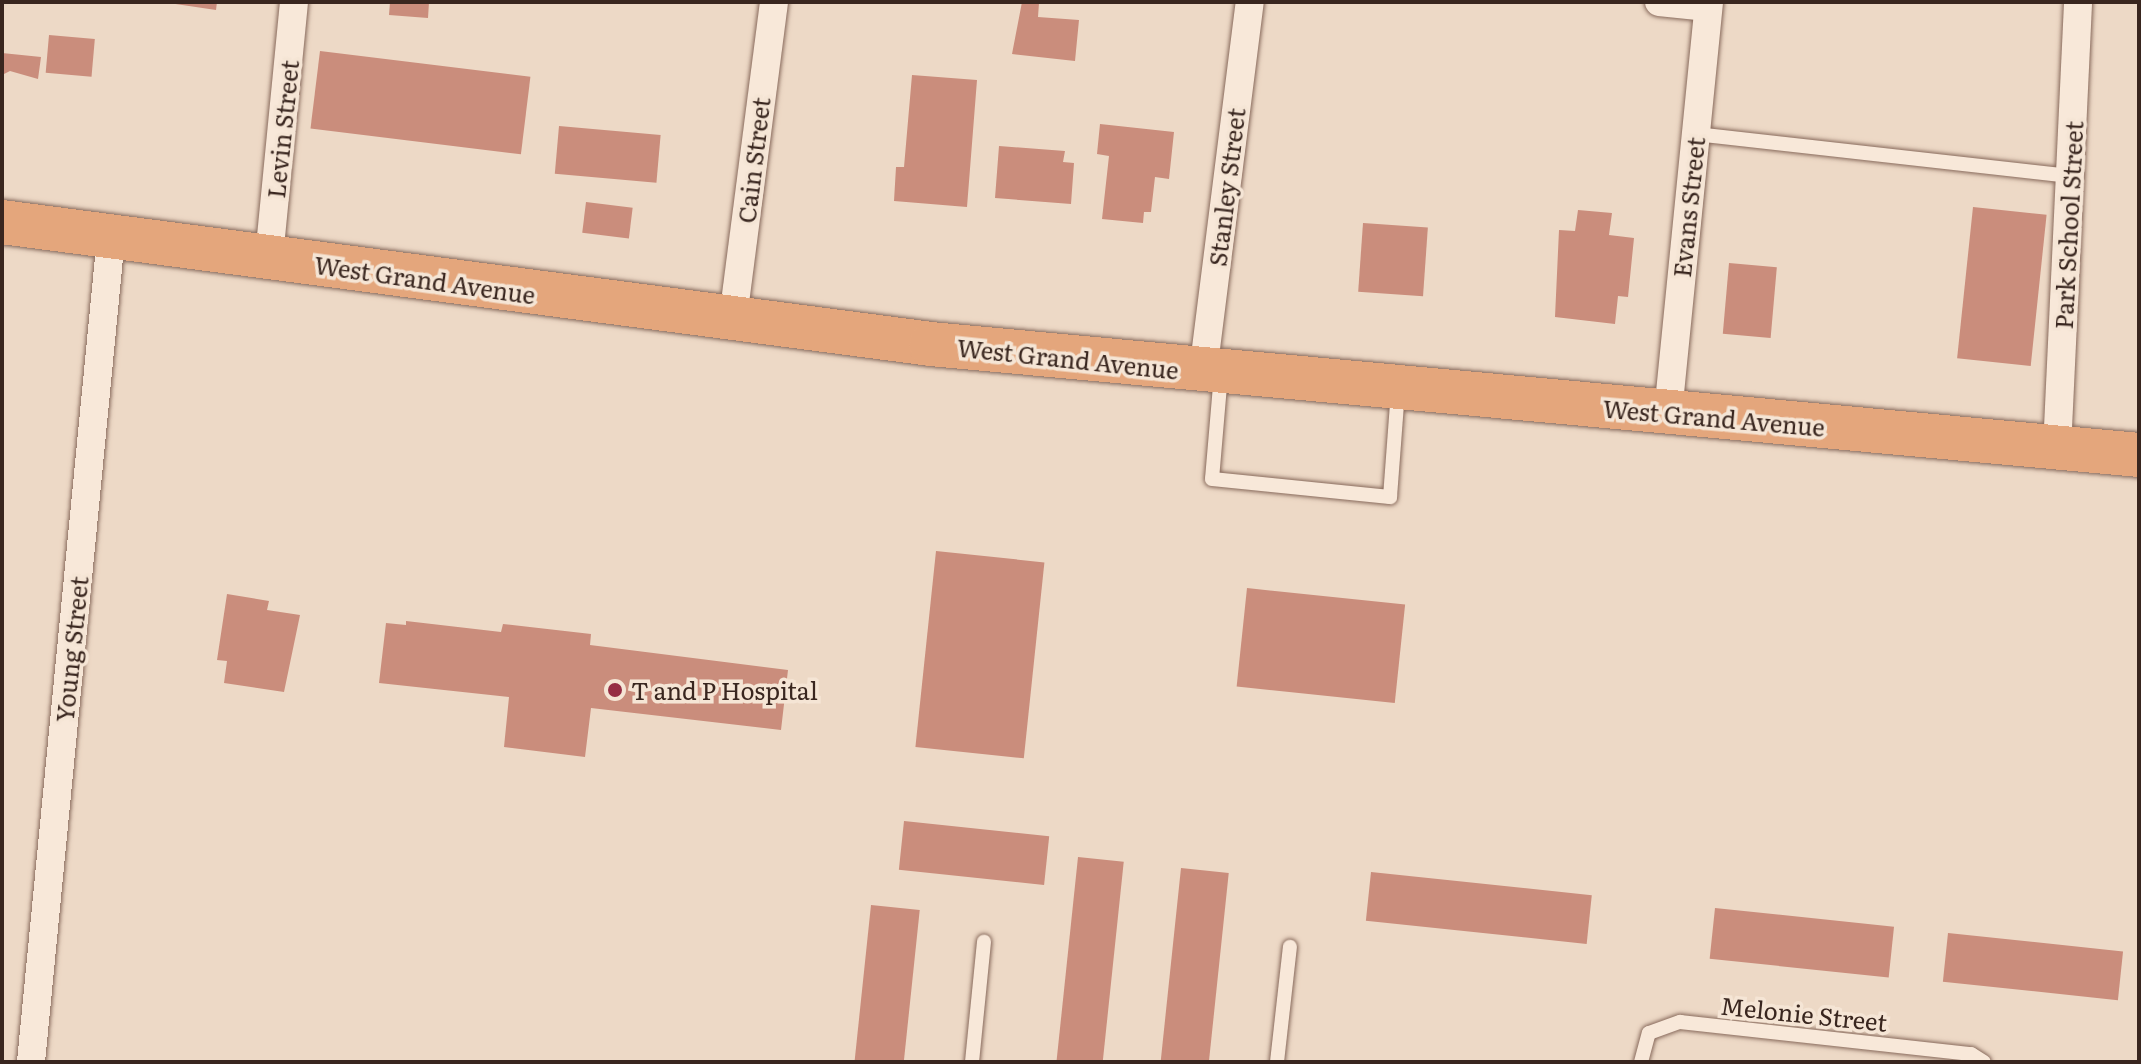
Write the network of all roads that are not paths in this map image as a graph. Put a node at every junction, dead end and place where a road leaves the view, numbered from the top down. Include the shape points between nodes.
1 (294, 2) edge
2 (774, 2) edge
3 (1250, 2) edge
4 (1659, 2) edge
5 (2078, 2) edge
6 (1709, 5) edge
7 (1696, 134) junction
8 (2070, 176) junction
9 (2, 222) edge
10 (111, 237) junction
11 (269, 257) junction
12 (733, 318) junction
13 (1212, 373) junction
14 (1398, 389) junction
15 (1668, 413) junction
16 (2057, 449) junction
17 (2139, 455) edge
18 (984, 942) dead end
19 (1290, 947) dead end
20 (31, 1062) edge
21 (972, 1062) edge
22 (1277, 1062) edge
23 (1641, 1062) edge
24 (1984, 1062) edge

1 - 11 street, Levin Street
2 - 12 street, Cain Street
3 - 13 street, Stanley Street
4 - 6 street
5 - 8 street, Park School Street
6 - 7 street, Evans Street
7 - 8 lane
7 - 15 street, Evans Street
8 - 16 street, Park School Street
9 - 10 highway, West Grand Avenue
10 - 11 highway, West Grand Avenue
10 - 20 street, Young Street
11 - 12 highway, West Grand Avenue
12 - 13 highway, West Grand Avenue
13 - 14 highway, West Grand Avenue
13 - 14 lane via 1212,479 1390,497
14 - 15 highway, West Grand Avenue
15 - 16 highway, West Grand Avenue
16 - 17 highway, West Grand Avenue
18 - 21 lane
19 - 22 lane
23 - 24 lane, Melonie Street via 1649,1033 1680,1022 1971,1054

